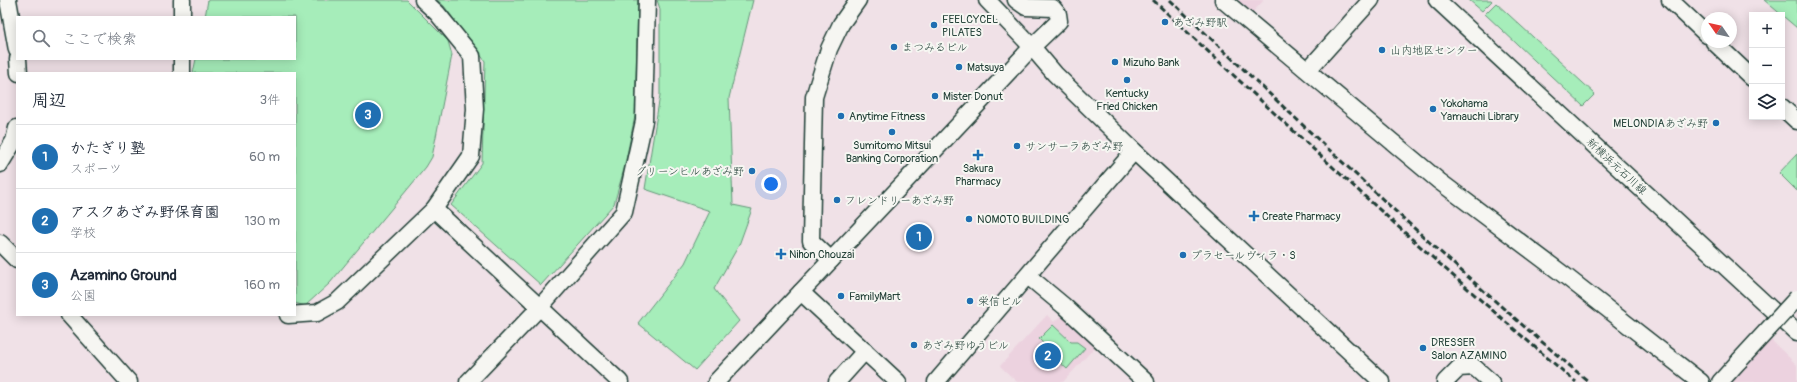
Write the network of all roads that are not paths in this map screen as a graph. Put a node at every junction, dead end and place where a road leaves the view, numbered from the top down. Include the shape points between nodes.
1 (8, 0) edge
2 (182, 0) edge
3 (423, 0) edge
4 (647, 0) edge
5 (858, 0) edge
6 (987, 0) edge
7 (1016, 0) edge
8 (1223, 0) edge
9 (1371, 0) edge
10 (1437, 0) edge
11 (1670, 0) edge
12 (182, 16) edge
13 (1701, 29) edge
14 (16, 44) edge
15 (1032, 47) junction
16 (1720, 48) edge
17 (18, 60) edge
18 (182, 60) edge
19 (1308, 70) junction
20 (19, 72) edge
21 (182, 72) edge
22 (1749, 75) edge
23 (16, 133) edge
24 (1134, 151) junction
25 (0, 164) edge
26 (434, 209) junction
27 (0, 243) edge
28 (16, 259) edge
29 (831, 260) junction
30 (1028, 276) junction
31 (801, 292) junction
32 (1797, 298) edge
33 (540, 307) junction
34 (296, 314) edge
35 (78, 318) edge
36 (1797, 333) edge
37 (865, 351) junction
38 (129, 382) edge
39 (468, 382) edge
40 (620, 382) edge
41 (716, 382) edge
42 (837, 382) edge
43 (898, 382) edge
44 (936, 382) edge
45 (1146, 382) edge
46 (1382, 382) edge
47 (1445, 382) edge
48 (1491, 382) edge
49 (1701, 382) edge
50 (1720, 382) edge

1 - 14 street
2 - 12 street
3 - 26 street via 472,56 475,109 471,156
4 - 33 street via 644,121 624,212
5 - 29 street via 841,24 829,49 814,96 811,241
6 - 15 street
7 - 15 street via 1026,6 1054,8 1058,14 1059,21
8 - 19 street
9 - 19 street
10 - 36 street, 新横浜元石川線
11 - 13 street
15 - 24 street via 1055,74
15 - 29 street
16 - 22 street
17 - 20 street
18 - 21 street
19 - 49 street via 1439,181
23 - 25 street via 14,142
24 - 30 street
24 - 46 street
26 - 33 street
26 - 34 street via 337,302 317,313
27 - 28 street
29 - 31 street
30 - 44 street
30 - 45 street
31 - 37 street
31 - 41 street
32 - 50 street, bridge
33 - 39 street
33 - 40 street
35 - 38 street
37 - 42 street
37 - 43 street
47 - 48 street via 1459,368 1474,367

